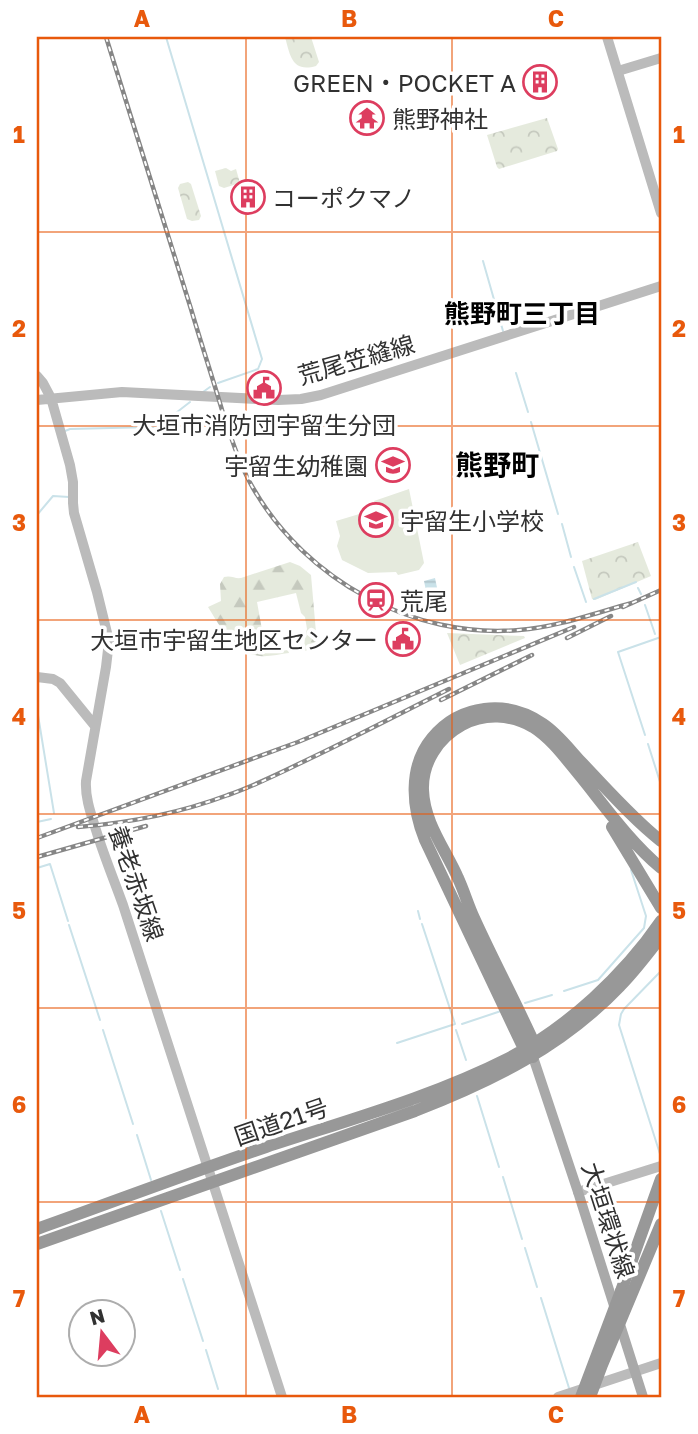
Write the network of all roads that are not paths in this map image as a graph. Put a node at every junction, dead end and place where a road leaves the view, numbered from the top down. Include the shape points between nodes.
1 (607, 37) edge
2 (661, 58) edge
3 (618, 71) junction
4 (661, 213) edge
5 (661, 286) edge
6 (37, 376) edge
7 (51, 398) junction
8 (37, 400) edge
9 (37, 677) edge
10 (95, 726) junction
11 (623, 823) junction
12 (661, 841) edge
13 (661, 859) edge
14 (661, 868) edge
15 (661, 908) edge
16 (661, 921) edge
17 (661, 936) edge
18 (530, 1049) junction
19 (661, 1166) edge
20 (208, 1168) junction
21 (661, 1180) edge
22 (212, 1182) junction
23 (578, 1192) junction
24 (661, 1196) edge
25 (661, 1224) edge
26 (37, 1229) edge
27 (37, 1244) edge
28 (621, 1291) junction
29 (661, 1363) edge
30 (635, 1372) junction
31 (282, 1397) edge
32 (558, 1397) edge
33 (581, 1397) edge
34 (590, 1397) edge
35 (643, 1397) edge

1 - 3 main road
2 - 3 main road
3 - 4 main road
5 - 7 main road, 荒尾笠縫線 via 302,398 122,392
6 - 7 main road, 養老赤坂線
7 - 8 main road, 荒尾笠縫線
7 - 10 main road, 養老赤坂線 via 72,473 74,513 109,641
9 - 10 main road via 60,683
10 - 20 main road, 養老赤坂線 via 85,792 88,805
11 - 12 highway
11 - 13 highway
11 - 14 highway via 640,849
11 - 15 highway
11 - 18 highway via 569,756 533,727 511,718 465,723 446,736 426,766 425,802 431,824
16 - 18 highway via 599,992
17 - 18 highway via 598,1008 572,1030
18 - 20 highway, 国道21号 via 443,1088
18 - 22 highway, 国道21号 via 505,1072 448,1098
18 - 23 main road, 大垣環状線
19 - 23 main road
20 - 22 main road, 養老赤坂線
20 - 26 highway, 国道21号
21 - 28 highway
22 - 27 highway, 国道21号
22 - 31 main road, 養老赤坂線
23 - 30 main road, 大垣環状線
24 - 28 highway
25 - 34 highway, bridge
28 - 33 highway, bridge
29 - 30 main road
30 - 32 main road
30 - 35 main road, 大垣環状線

